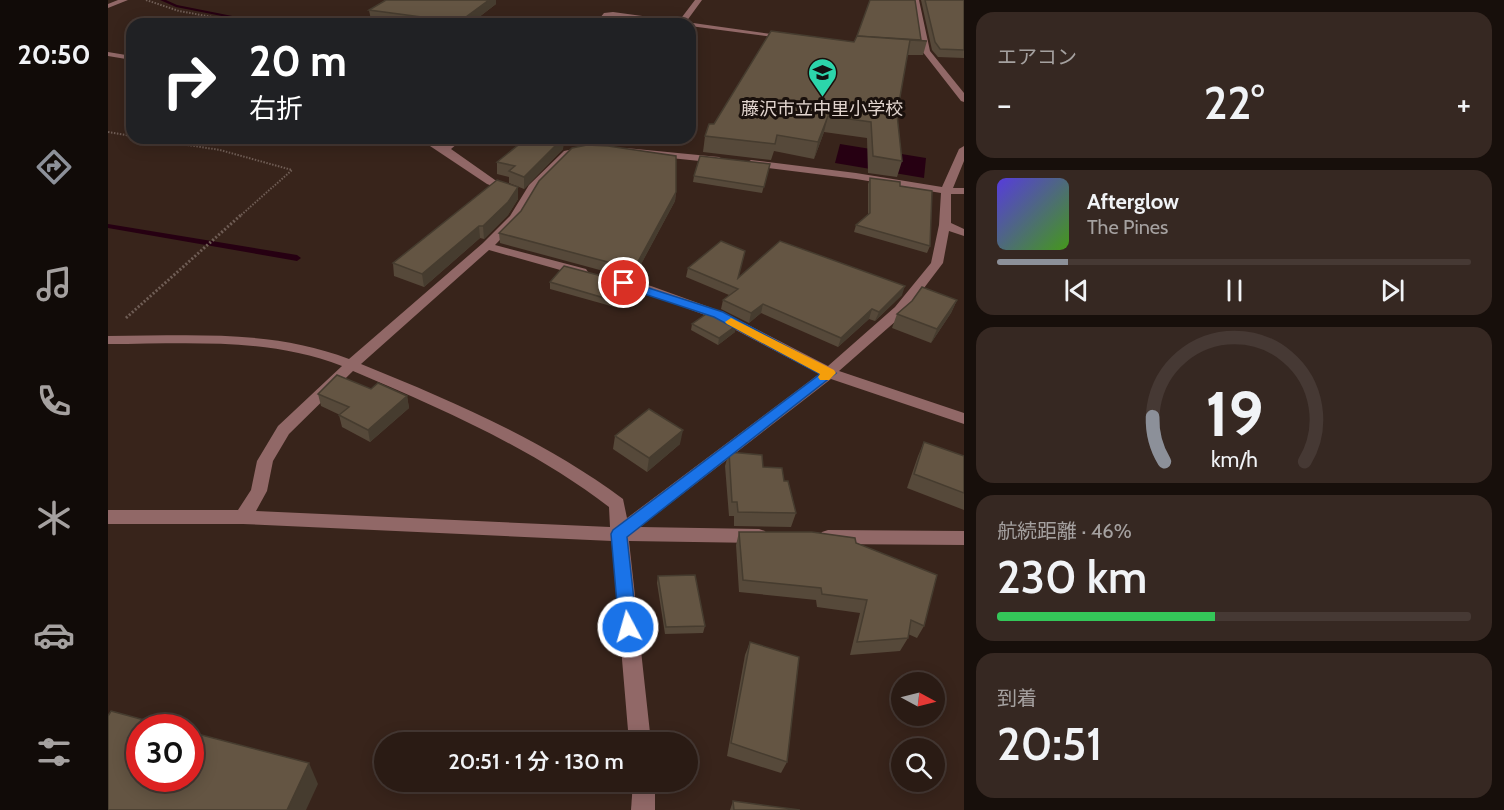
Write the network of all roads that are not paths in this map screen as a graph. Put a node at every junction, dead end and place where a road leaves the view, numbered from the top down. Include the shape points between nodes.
1 (125, 0) edge
2 (699, 0) edge
3 (916, 0) edge
4 (108, 6) edge
5 (604, 18) edge
6 (642, 18) edge
7 (689, 18) edge
8 (696, 25) edge
9 (798, 38) edge
10 (913, 50) edge
11 (926, 51) junction
12 (108, 54) edge
13 (126, 57) edge
14 (964, 99) edge
15 (434, 144) edge
16 (452, 144) edge
17 (606, 144) edge
18 (964, 149) edge
19 (444, 150) junction
20 (946, 191) junction
21 (964, 191) edge
22 (527, 197) junction
23 (945, 225) junction
24 (964, 232) edge
25 (487, 246) junction
26 (108, 340) edge
27 (351, 365) junction
28 (829, 373) junction
29 (964, 419) edge
30 (108, 517) edge
31 (243, 517) junction
32 (619, 534) junction
33 (774, 536) edge
34 (809, 537) edge
35 (964, 538) edge
36 (639, 732) edge
37 (644, 792) edge
38 (643, 810) edge

1 - 4 street
2 - 7 street
3 - 11 street
5 - 6 street via 613,14
8 - 9 street
10 - 11 street
11 - 14 street
12 - 13 street
15 - 19 street
16 - 19 street
17 - 20 street
17 - 22 street via 567,153
18 - 20 street
19 - 22 street via 491,182
20 - 21 street
20 - 23 street
22 - 25 street via 515,218
23 - 24 street
23 - 28 street via 938,263 900,310
25 - 27 street
25 - 28 street via 647,289 718,315
26 - 27 street via 266,343 308,350
27 - 31 street via 283,430 265,461 259,491
27 - 32 street via 515,440 597,488 617,504
28 - 29 street
28 - 32 street
30 - 31 street
31 - 32 street
32 - 33 street
32 - 36 street
34 - 35 street
37 - 38 street

